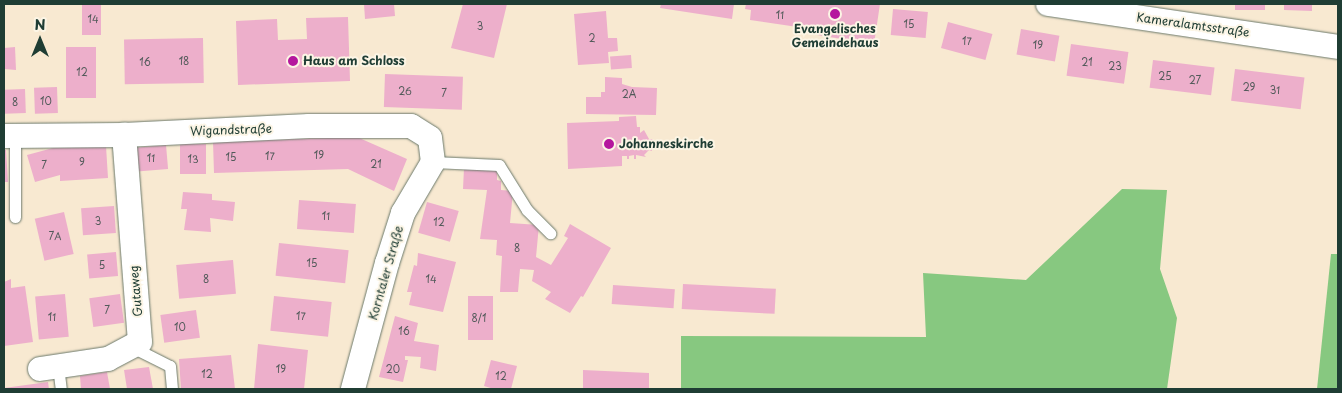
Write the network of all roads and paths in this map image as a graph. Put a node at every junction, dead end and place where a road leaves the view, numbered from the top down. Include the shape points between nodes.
1 (1048, 4) edge
2 (1338, 47) edge
3 (124, 134) junction
4 (10, 136) edge
5 (433, 162) junction
6 (15, 217) dead end
7 (550, 233) dead end
8 (132, 347) junction
9 (49, 367) joint
10 (61, 389) edge
11 (172, 389) edge
12 (353, 389) edge

1 - 2 street, Kameralamtsstraße
3 - 4 street, Wigandstraße
3 - 5 street, Wigandstraße via 309,126 411,126 430,138
3 - 8 street, Gutaweg via 140,342
4 - 6 lane
5 - 7 lane via 500,165 527,210
5 - 12 street, Korntaler Straße via 403,213
8 - 9 street via 108,360
8 - 11 lane via 170,366
9 - 10 lane

